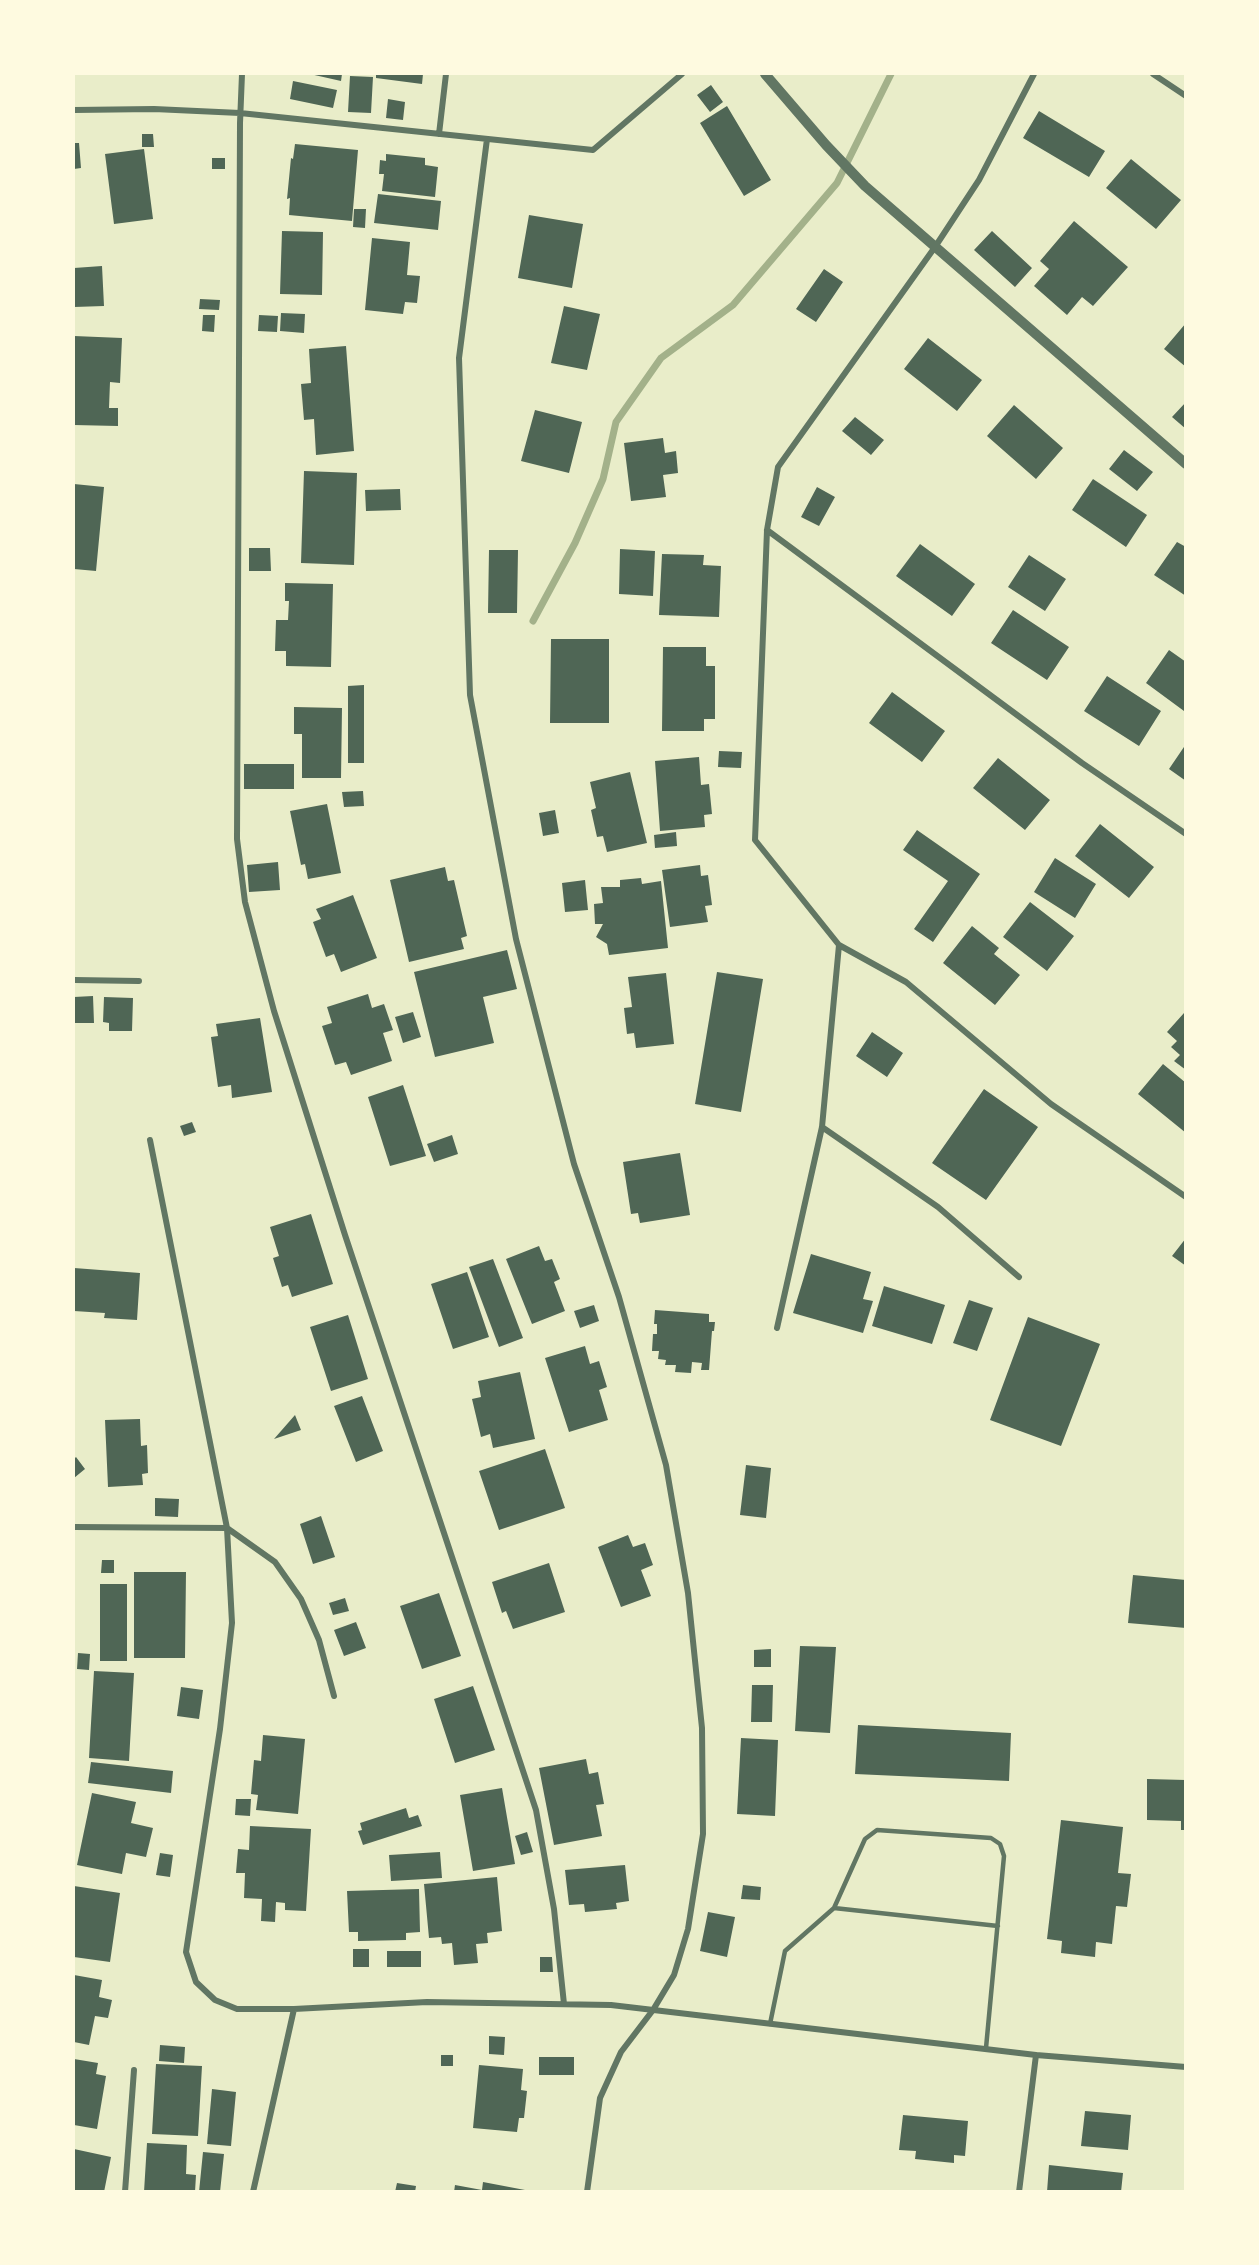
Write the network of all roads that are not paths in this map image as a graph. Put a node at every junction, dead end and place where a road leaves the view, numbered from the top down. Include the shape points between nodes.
1 (242, 74) edge
2 (446, 74) edge
3 (682, 74) edge
4 (765, 74) edge
5 (1034, 74) edge
6 (1153, 74) edge
7 (1185, 96) edge
8 (74, 110) edge
9 (240, 113) junction
10 (439, 134) junction
11 (487, 139) junction
12 (935, 247) junction
13 (1185, 464) edge
14 (767, 530) junction
15 (1185, 834) edge
16 (839, 945) junction
17 (74, 980) edge
18 (139, 981) dead end
19 (822, 1127) junction
20 (150, 1140) dead end
21 (1185, 1197) edge
22 (1019, 1277) dead end
23 (777, 1328) dead end
24 (74, 1527) edge
25 (227, 1528) junction
26 (334, 1696) dead end
27 (834, 1908) junction
28 (998, 1926) junction
29 (564, 2004) junction
30 (294, 2008) junction
31 (653, 2010) junction
32 (771, 2024) junction
33 (986, 2048) junction
34 (1036, 2055) junction
35 (1185, 2067) edge
36 (134, 2070) dead end
37 (125, 2192) edge
38 (253, 2192) edge
39 (587, 2192) edge
40 (1019, 2192) edge

1 - 9 street
2 - 10 street
3 - 11 street via 593,150
4 - 12 street via 865,186
5 - 12 street via 979,180
6 - 7 street
8 - 9 street
9 - 10 street
9 - 29 street via 237,839 245,902 274,1011 341,1224 536,1810 554,1909
10 - 11 street
11 - 31 street via 459,358 470,694 519,950 574,1164 619,1297 666,1465 688,1593 702,1728 703,1834 688,1929 674,1975
12 - 13 street
12 - 14 street via 778,467
14 - 15 street via 1082,763
14 - 16 street via 755,840
16 - 19 street
16 - 21 street via 906,982 1051,1104
17 - 18 street
19 - 22 street via 938,1207
19 - 23 street
20 - 25 street
24 - 25 street
25 - 26 street via 275,1562 301,1599 319,1640
25 - 30 street via 232,1623 186,1952 196,1982 215,2000 237,2009
27 - 28 lane
27 - 28 lane via 865,1839 877,1830 991,1838 1000,1844 1005,1856
27 - 32 lane via 785,1951
28 - 33 lane
29 - 30 street via 427,2001
29 - 31 street
30 - 38 street
31 - 32 street
31 - 39 street via 621,2052 600,2098
32 - 33 street
33 - 34 street
34 - 35 street
34 - 40 street
36 - 37 street

